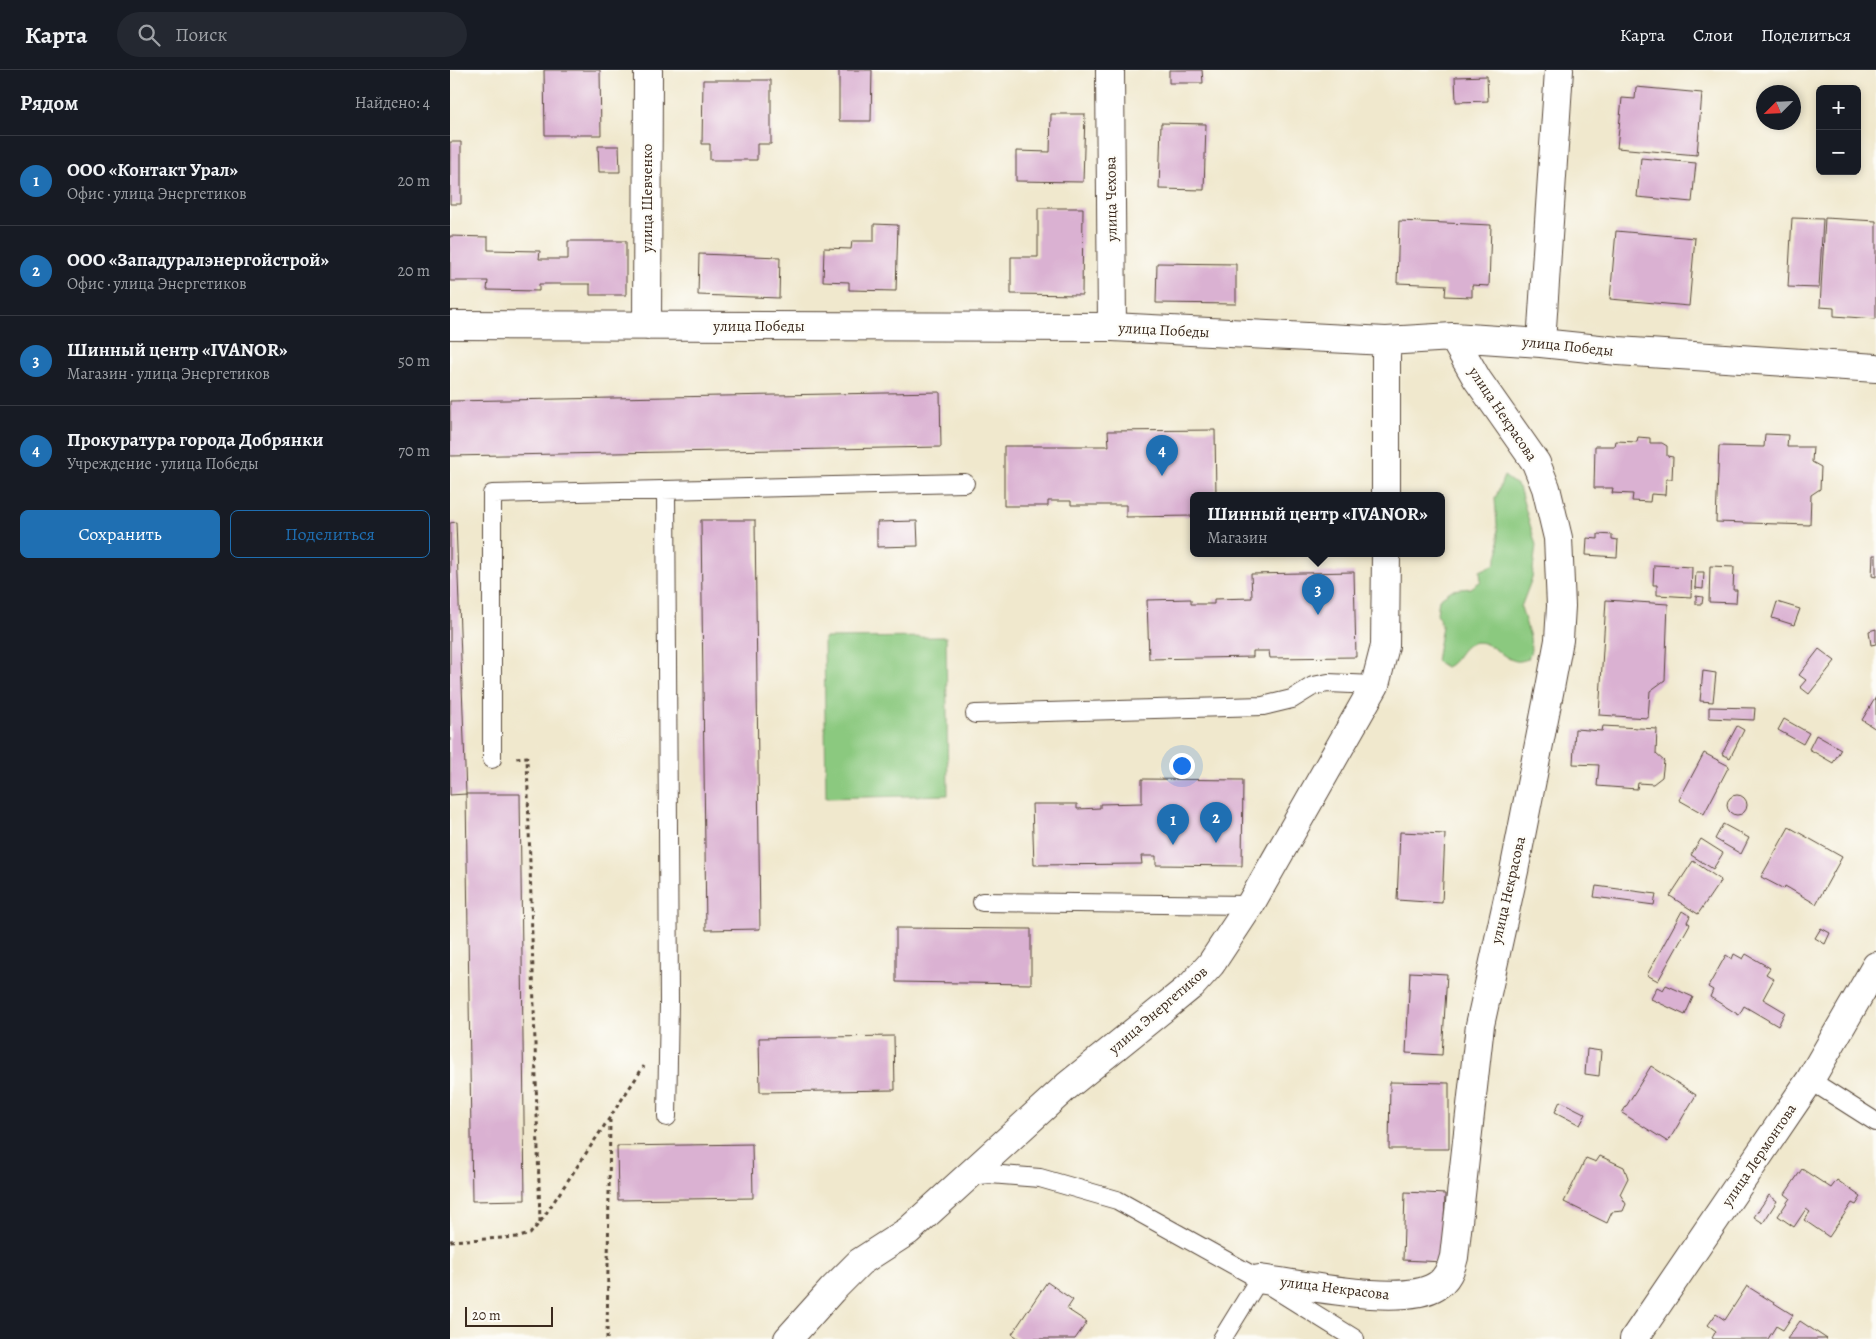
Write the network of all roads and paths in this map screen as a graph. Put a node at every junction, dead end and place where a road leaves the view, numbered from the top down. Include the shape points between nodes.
1 (648, 70) edge
2 (1110, 70) edge
3 (1559, 70) edge
4 (450, 325) edge
5 (647, 326) junction
6 (1112, 327) junction
7 (1453, 337) junction
8 (1386, 341) junction
9 (1541, 343) junction
10 (1876, 368) edge
11 (965, 483) dead end
12 (666, 490) junction
13 (1386, 492) edge
14 (1386, 557) edge
15 (1376, 685) junction
16 (975, 714) dead end
17 (492, 759) joint
18 (982, 902) dead end
19 (1250, 906) junction
20 (1876, 966) edge
21 (668, 1029) junction
22 (1810, 1080) junction
23 (667, 1117) dead end
24 (610, 1118) junction
25 (1876, 1122) edge
26 (967, 1177) junction
27 (540, 1222) junction
28 (450, 1242) edge
29 (1259, 1278) junction
30 (607, 1339) edge
31 (788, 1339) edge
32 (1222, 1339) edge
33 (1355, 1339) edge
34 (1634, 1339) edge

1 - 5 street, улица Шевченко
2 - 6 street, улица Чехова
3 - 9 street
4 - 5 street, улица Победы
5 - 6 street, улица Победы
6 - 8 street, улица Победы
7 - 8 street, улица Победы
7 - 9 street, улица Победы
7 - 29 street, улица Некрасова via 1536,463 1546,488 1558,538 1561,606 1559,640 1550,688 1480,1025 1455,1252 1447,1276 1438,1285 1424,1292 1406,1295 1381,1295
8 - 13 street
9 - 10 street, улица Победы via 1627,352
11 - 12 lane
12 - 17 lane via 492,494
12 - 21 lane
14 - 15 street, улица Энергетиков via 1385,646
15 - 16 lane via 1328,683 1313,686 1292,700 1263,706
15 - 19 street, улица Энергетиков
17 - 27 path via 526,757
18 - 19 lane
19 - 26 street, улица Энергетиков via 1211,964 1192,985 1066,1086
20 - 22 street, улица Лермонтова
21 - 23 lane
21 - 24 path
22 - 25 lane
22 - 34 street, улица Лермонтова
24 - 27 path
24 - 30 path
26 - 29 lane via 990,1174 1040,1178 1117,1200
26 - 31 street, улица Энергетиков via 908,1232 860,1262
27 - 28 path via 530,1234 519,1237
29 - 32 lane
29 - 33 lane

